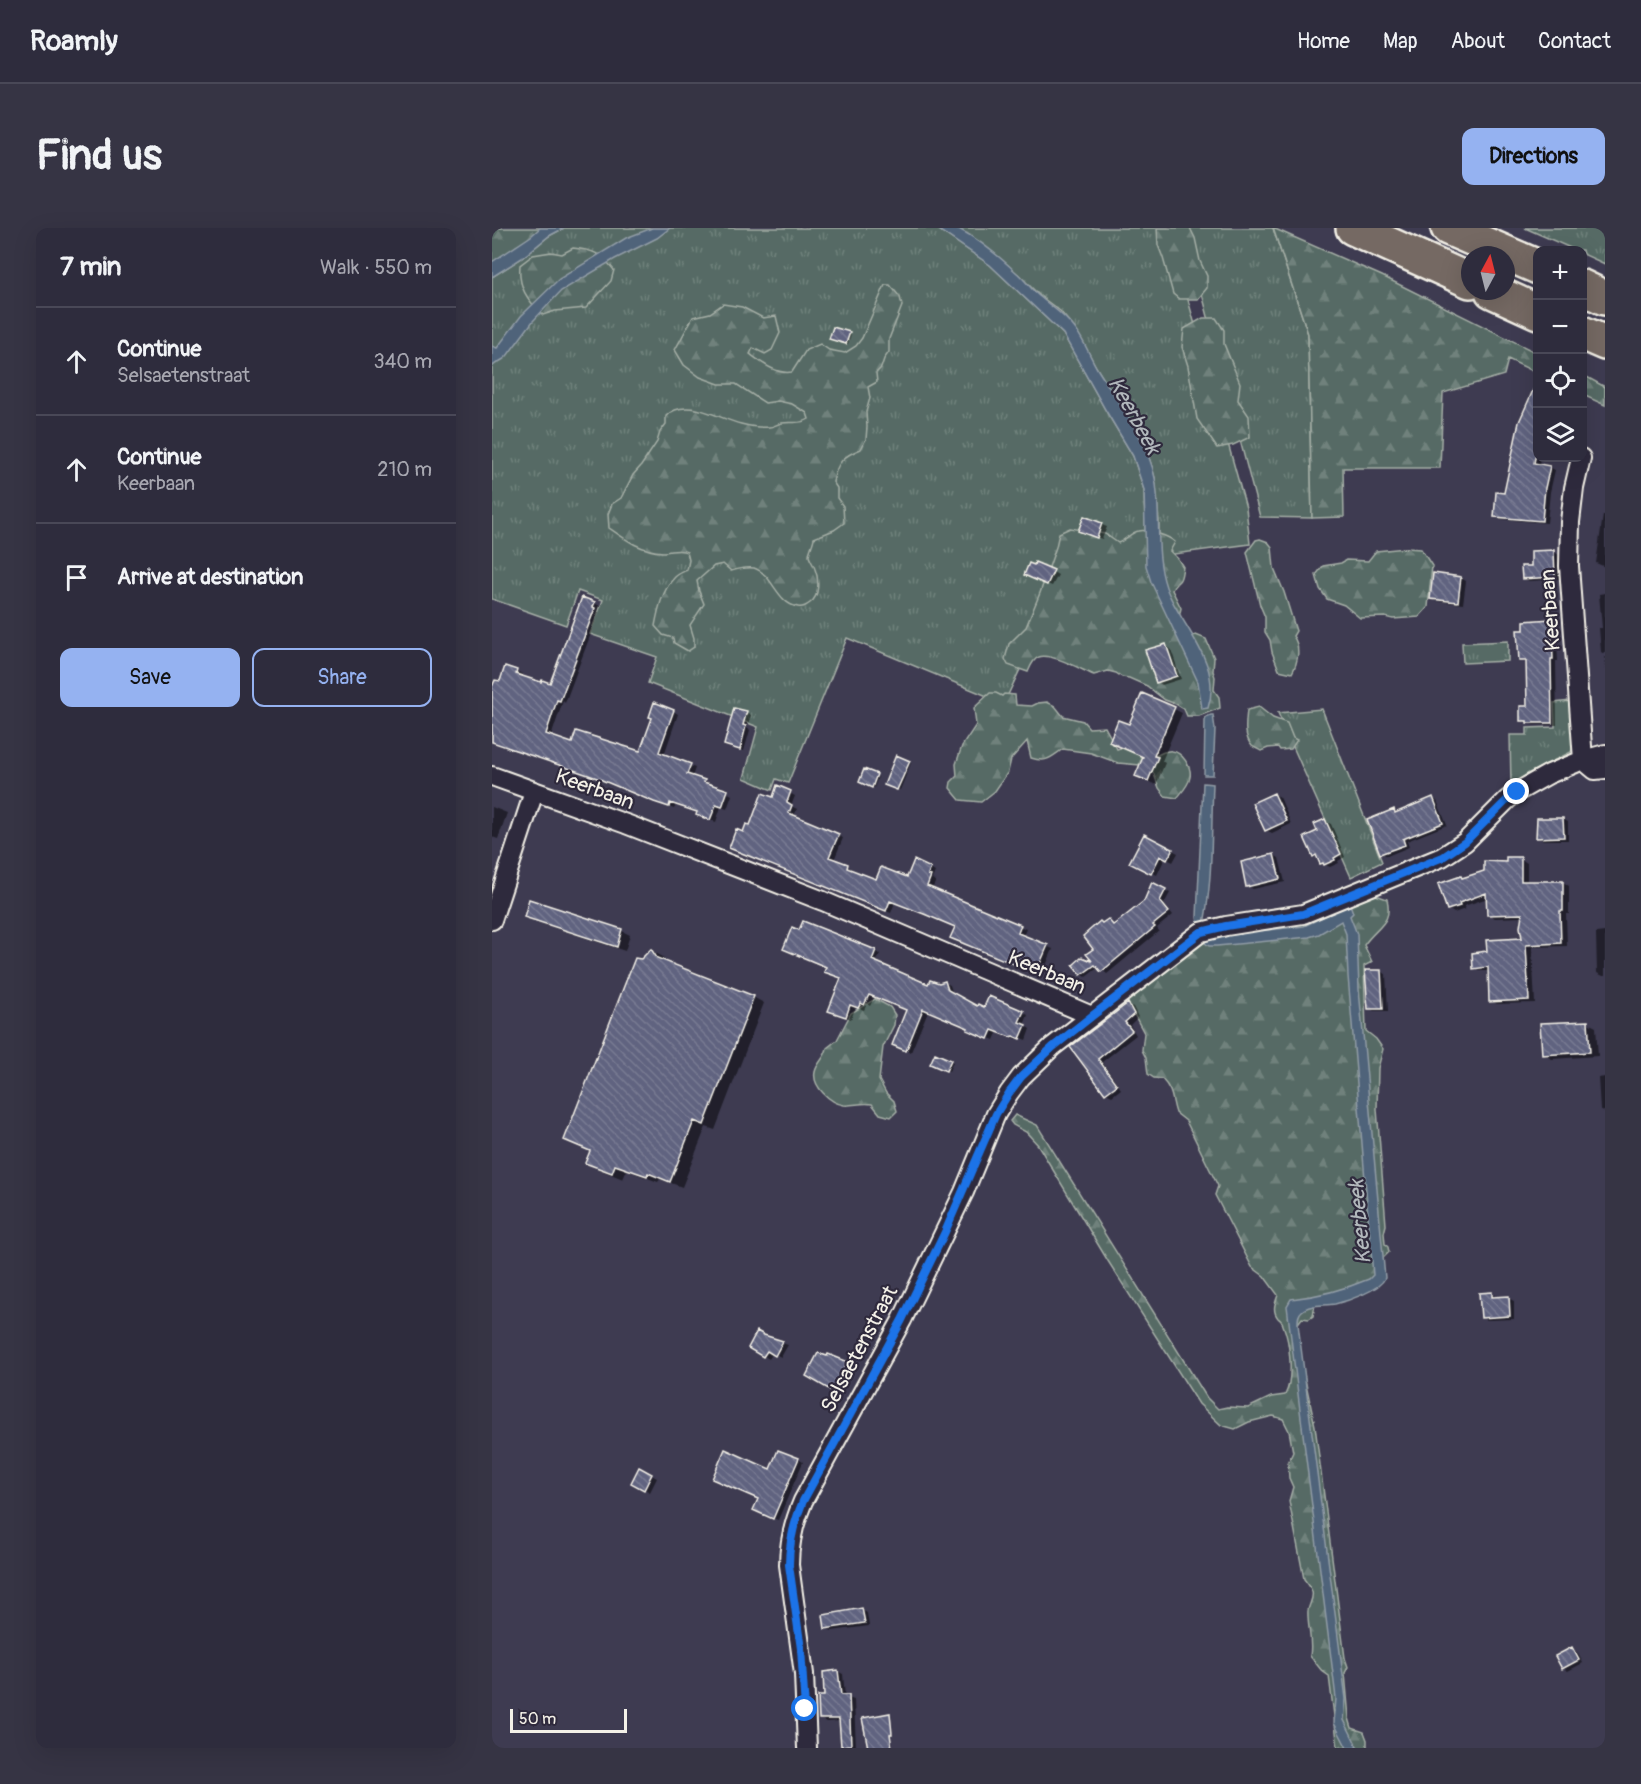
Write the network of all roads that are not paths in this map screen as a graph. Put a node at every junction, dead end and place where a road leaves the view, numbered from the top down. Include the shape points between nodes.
1 (1353, 228) edge
2 (1448, 228) edge
3 (1533, 265) edge
4 (1461, 277) edge
5 (1587, 289) edge
6 (1605, 298) edge
7 (1512, 300) edge
8 (1533, 310) edge
9 (1587, 335) edge
10 (1605, 343) edge
11 (1580, 462) edge
12 (1605, 754) edge
13 (1583, 760) junction
14 (1605, 769) edge
15 (492, 776) edge
16 (534, 792) junction
17 (492, 920) edge
18 (1092, 1016) junction
19 (807, 1748) edge

1 - 4 highway
2 - 3 highway
5 - 6 highway
7 - 8 highway
9 - 10 highway
11 - 13 street, Keerbaan via 1570,522 1569,566
12 - 13 street, Keerbaan
13 - 14 street via 1595,770
13 - 18 street, Keerbaan via 1517,792 1465,842 1443,857 1303,914 1201,932
15 - 16 street, Keerbaan
16 - 17 street
16 - 18 street, Keerbaan via 823,901
18 - 19 street, Selsaetenstraat via 1021,1077 996,1114 907,1310 796,1518 789,1565 803,1665

